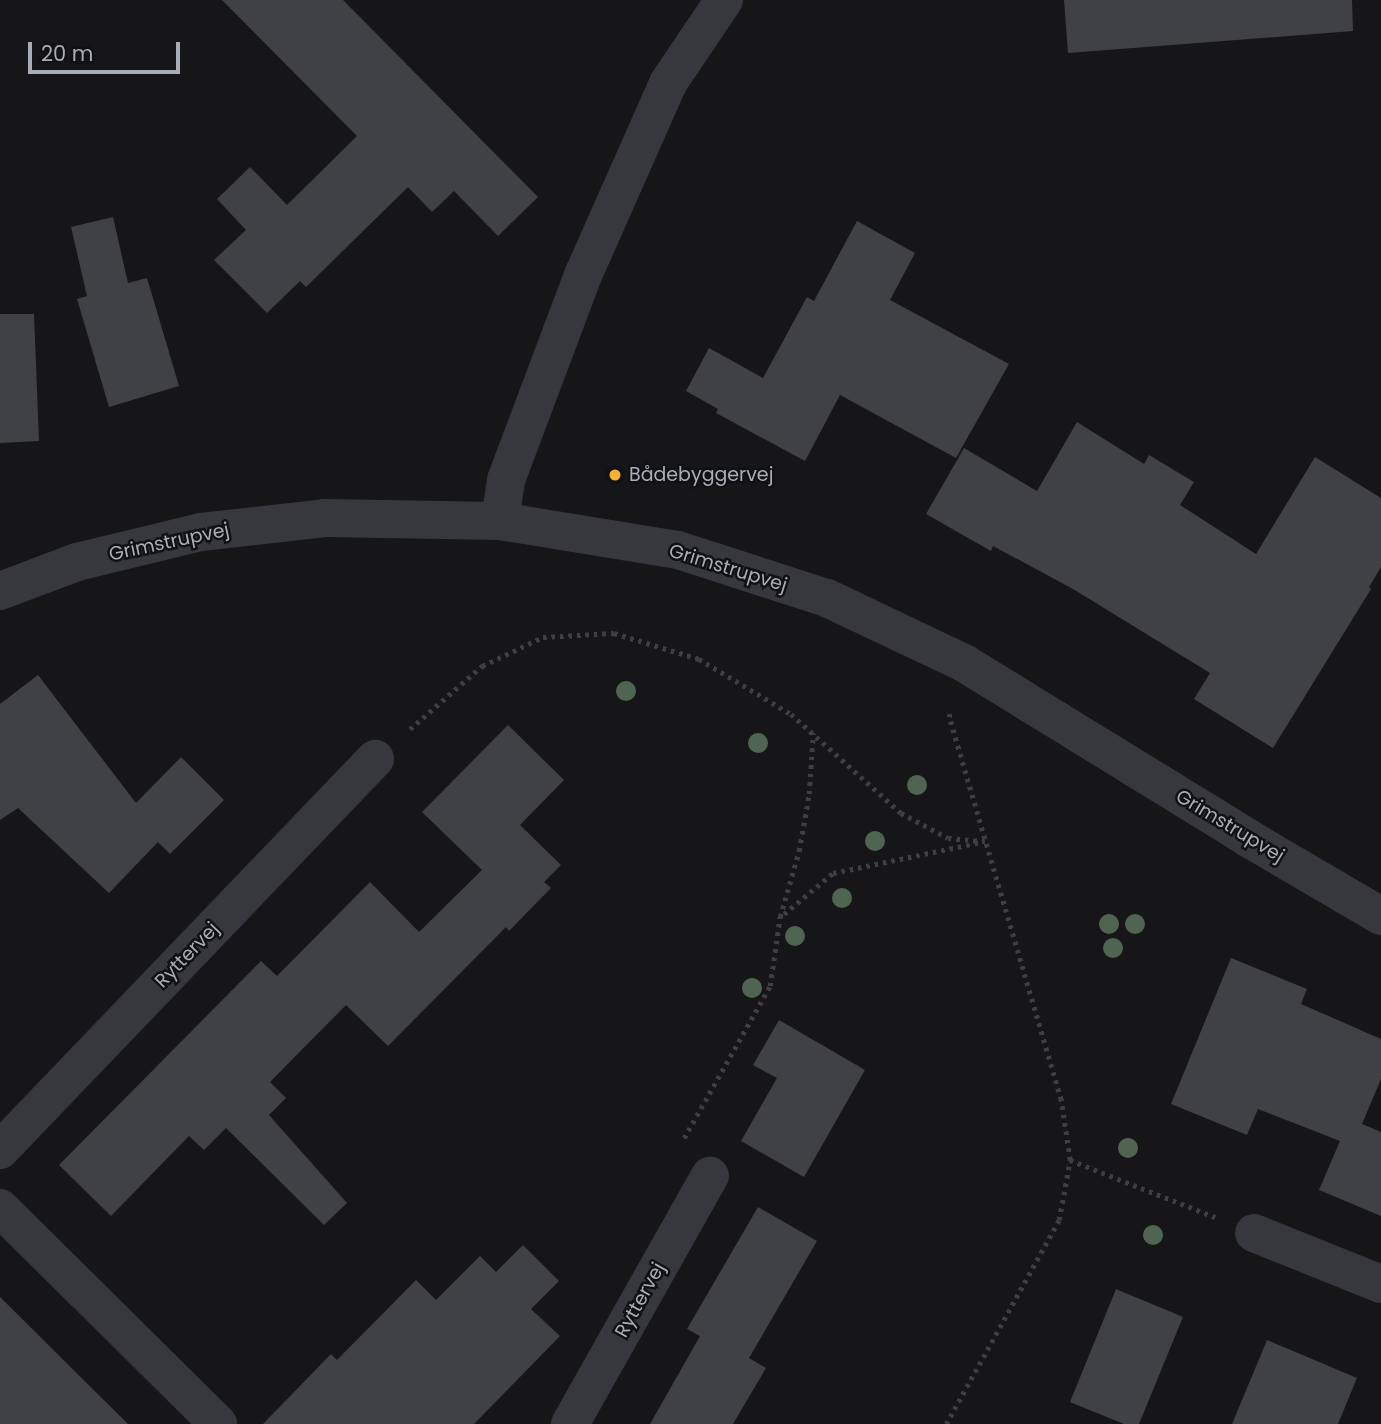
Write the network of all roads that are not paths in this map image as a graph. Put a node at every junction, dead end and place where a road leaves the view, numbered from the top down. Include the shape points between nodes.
1 (724, 0) edge
2 (500, 521) junction
3 (0, 591) edge
4 (375, 760) road end
5 (1381, 916) edge
6 (0, 1150) edge
7 (710, 1176) road end
8 (0, 1208) edge
9 (1254, 1233) road end
10 (1381, 1284) edge
11 (218, 1424) edge
12 (570, 1424) edge

1 - 2 street via 668,83 584,273 506,480
2 - 3 street, Grimstrupvej via 325,518 201,532 77,562
2 - 5 street, Grimstrupvej via 678,550 827,598 964,663
4 - 6 street, Ryttervej
7 - 12 street, Ryttervej
8 - 11 street
9 - 10 street

